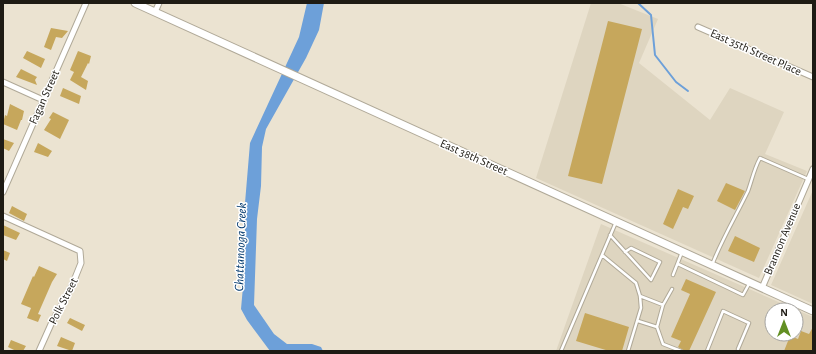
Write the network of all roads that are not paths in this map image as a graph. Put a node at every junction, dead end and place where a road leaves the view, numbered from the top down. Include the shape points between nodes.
1 (86, 3) edge
2 (135, 3) edge
3 (159, 3) edge
4 (155, 12) junction
5 (698, 27) dead end
6 (813, 77) edge
7 (3, 82) edge
8 (43, 100) junction
9 (813, 169) edge
10 (808, 179) junction
11 (3, 192) edge
12 (3, 216) edge
13 (616, 222) junction
14 (610, 235) junction
15 (625, 252) junction
16 (683, 252) junction
17 (602, 255) junction
18 (678, 264) junction
19 (712, 265) junction
20 (673, 275) dead end
21 (749, 282) junction
22 (762, 288) junction
23 (672, 289) dead end
24 (640, 296) junction
25 (663, 305) junction
26 (813, 311) edge
27 (638, 321) junction
28 (657, 327) junction
29 (738, 349) dead end
30 (39, 351) edge
31 (562, 351) edge
32 (628, 351) edge
33 (681, 351) edge
34 (707, 351) edge

1 - 8 street, Fagan Street
2 - 4 main road, East 38th Street
3 - 4 street
4 - 13 main road, East 38th Street
5 - 6 street, East 35th Street Place
7 - 8 street
8 - 11 street, Fagan Street
9 - 10 street, Brannon Avenue
10 - 19 lane via 760,158 748,190 719,245
10 - 22 street, Brannon Avenue
12 - 30 street, Polk Street via 80,250 81,263 71,288
13 - 14 lane
13 - 16 main road, East 38th Street
14 - 15 lane
14 - 17 lane
15 - 15 lane via 640,269 651,280 660,262 631,248
16 - 18 lane
16 - 19 main road, East 38th Street
17 - 24 lane via 636,283
17 - 31 lane
18 - 20 lane
18 - 21 lane via 743,295
19 - 21 main road, East 38th Street
21 - 22 main road, East 38th Street
22 - 26 main road, East 38th Street
23 - 25 lane
24 - 25 lane
24 - 27 lane
25 - 28 lane
27 - 28 lane
27 - 32 lane
28 - 33 lane via 663,344
29 - 34 lane via 749,322 723,311

